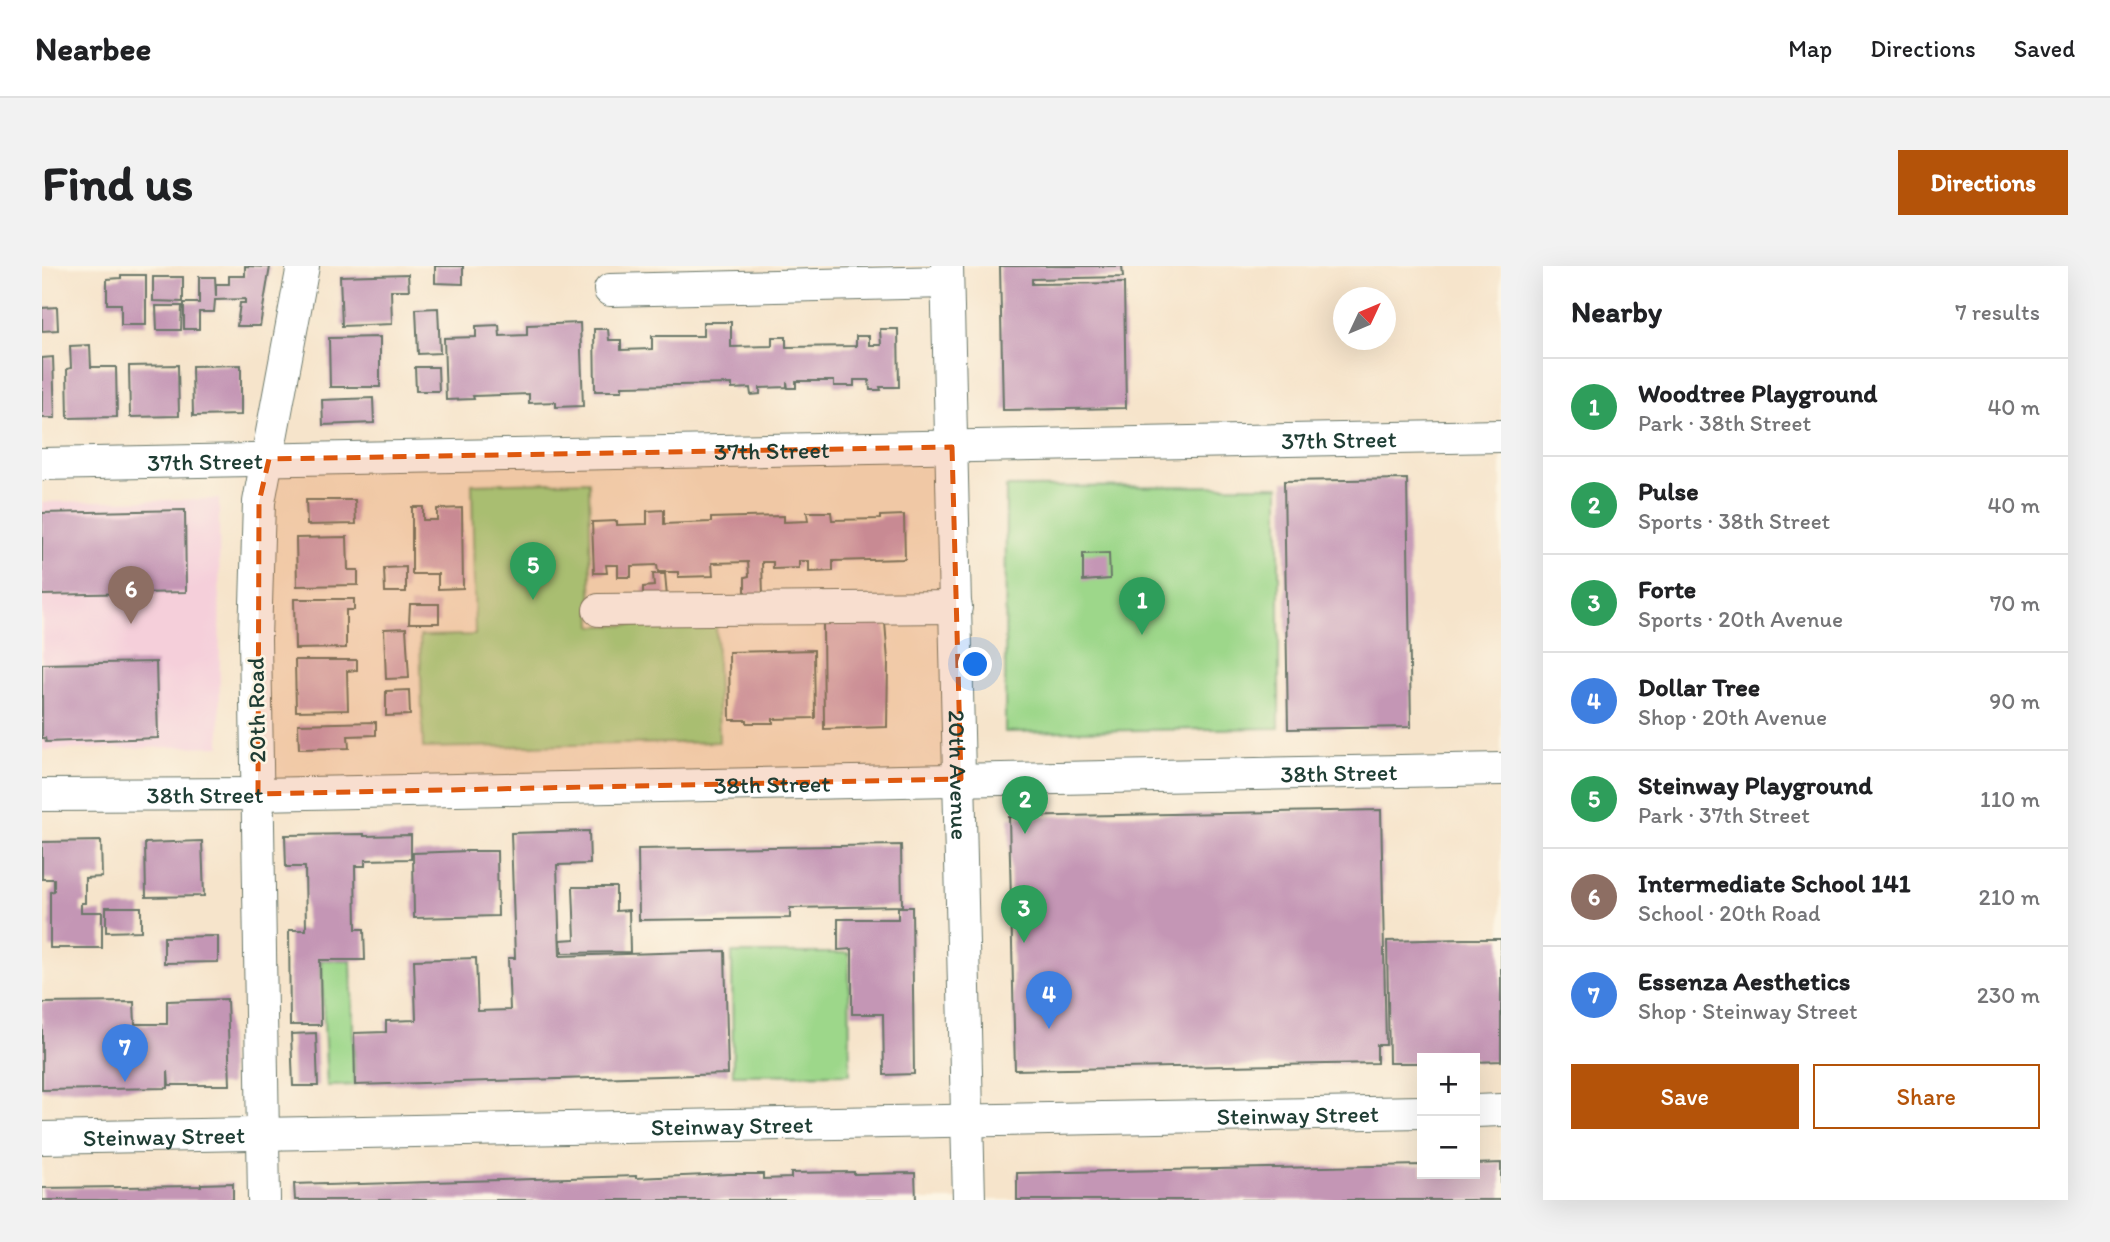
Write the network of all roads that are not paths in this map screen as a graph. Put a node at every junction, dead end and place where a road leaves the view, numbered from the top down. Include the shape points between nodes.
1 (303, 266) edge
2 (947, 274) edge
3 (610, 290) dead end
4 (1501, 436) edge
5 (952, 447) junction
6 (269, 459) junction
7 (42, 464) edge
8 (956, 607) junction
9 (599, 610) dead end
10 (1501, 769) edge
11 (961, 779) junction
12 (258, 794) junction
13 (42, 795) edge
14 (1501, 1110) edge
15 (1480, 1111) edge
16 (1417, 1112) edge
17 (968, 1121) junction
18 (264, 1134) junction
19 (42, 1138) edge
20 (264, 1200) edge
21 (969, 1200) edge

1 - 6 street, 20th Road
2 - 3 street
2 - 5 street, 20th Avenue
4 - 5 street, 37th Street
5 - 6 street, 37th Street
5 - 8 street, 20th Avenue
6 - 7 street, 37th Street
6 - 12 street, 20th Road via 259,502 255,639
8 - 9 street
8 - 11 street, 20th Avenue
10 - 11 street, 38th Street
11 - 12 street, 38th Street
11 - 17 street, 20th Avenue
12 - 13 street, 38th Street
12 - 18 street, 20th Road
14 - 15 street
16 - 17 street, Steinway Street
17 - 18 street, Steinway Street
17 - 21 street, 20th Avenue
18 - 19 street, Steinway Street
18 - 20 street, 20th Road

